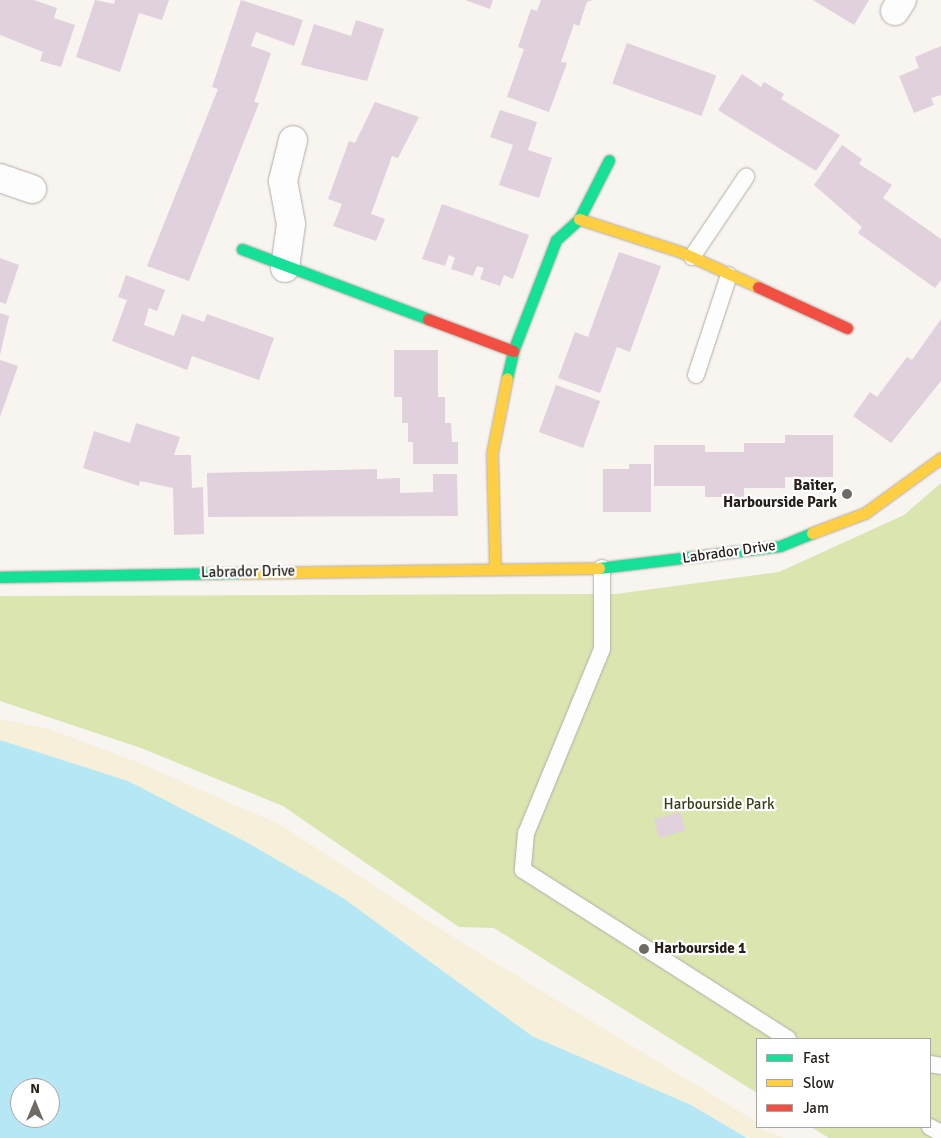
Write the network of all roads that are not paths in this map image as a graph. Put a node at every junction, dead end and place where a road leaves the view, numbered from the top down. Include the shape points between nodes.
1 (293, 140) dead end
2 (609, 160) dead end
3 (746, 177) dead end
4 (0, 178) edge
5 (32, 189) dead end
6 (579, 218) junction
7 (242, 249) dead end
8 (692, 257) junction
9 (285, 268) junction
10 (729, 275) junction
11 (847, 328) dead end
12 (513, 351) junction
13 (696, 376) dead end
14 (941, 458) edge
15 (495, 568) junction
16 (602, 568) junction
17 (0, 577) edge
18 (786, 1038) edge

1 - 9 street via 283,181 291,224
2 - 6 street
3 - 8 lane
4 - 5 street
6 - 8 street
6 - 12 street via 556,240
7 - 9 street
8 - 10 street
9 - 12 street
10 - 11 street
10 - 13 lane
12 - 15 street via 492,453
14 - 16 street, Labrador Drive via 865,513 780,546
15 - 16 street, Labrador Drive
15 - 17 street, Labrador Drive
16 - 18 lane via 602,649 526,833 523,870

